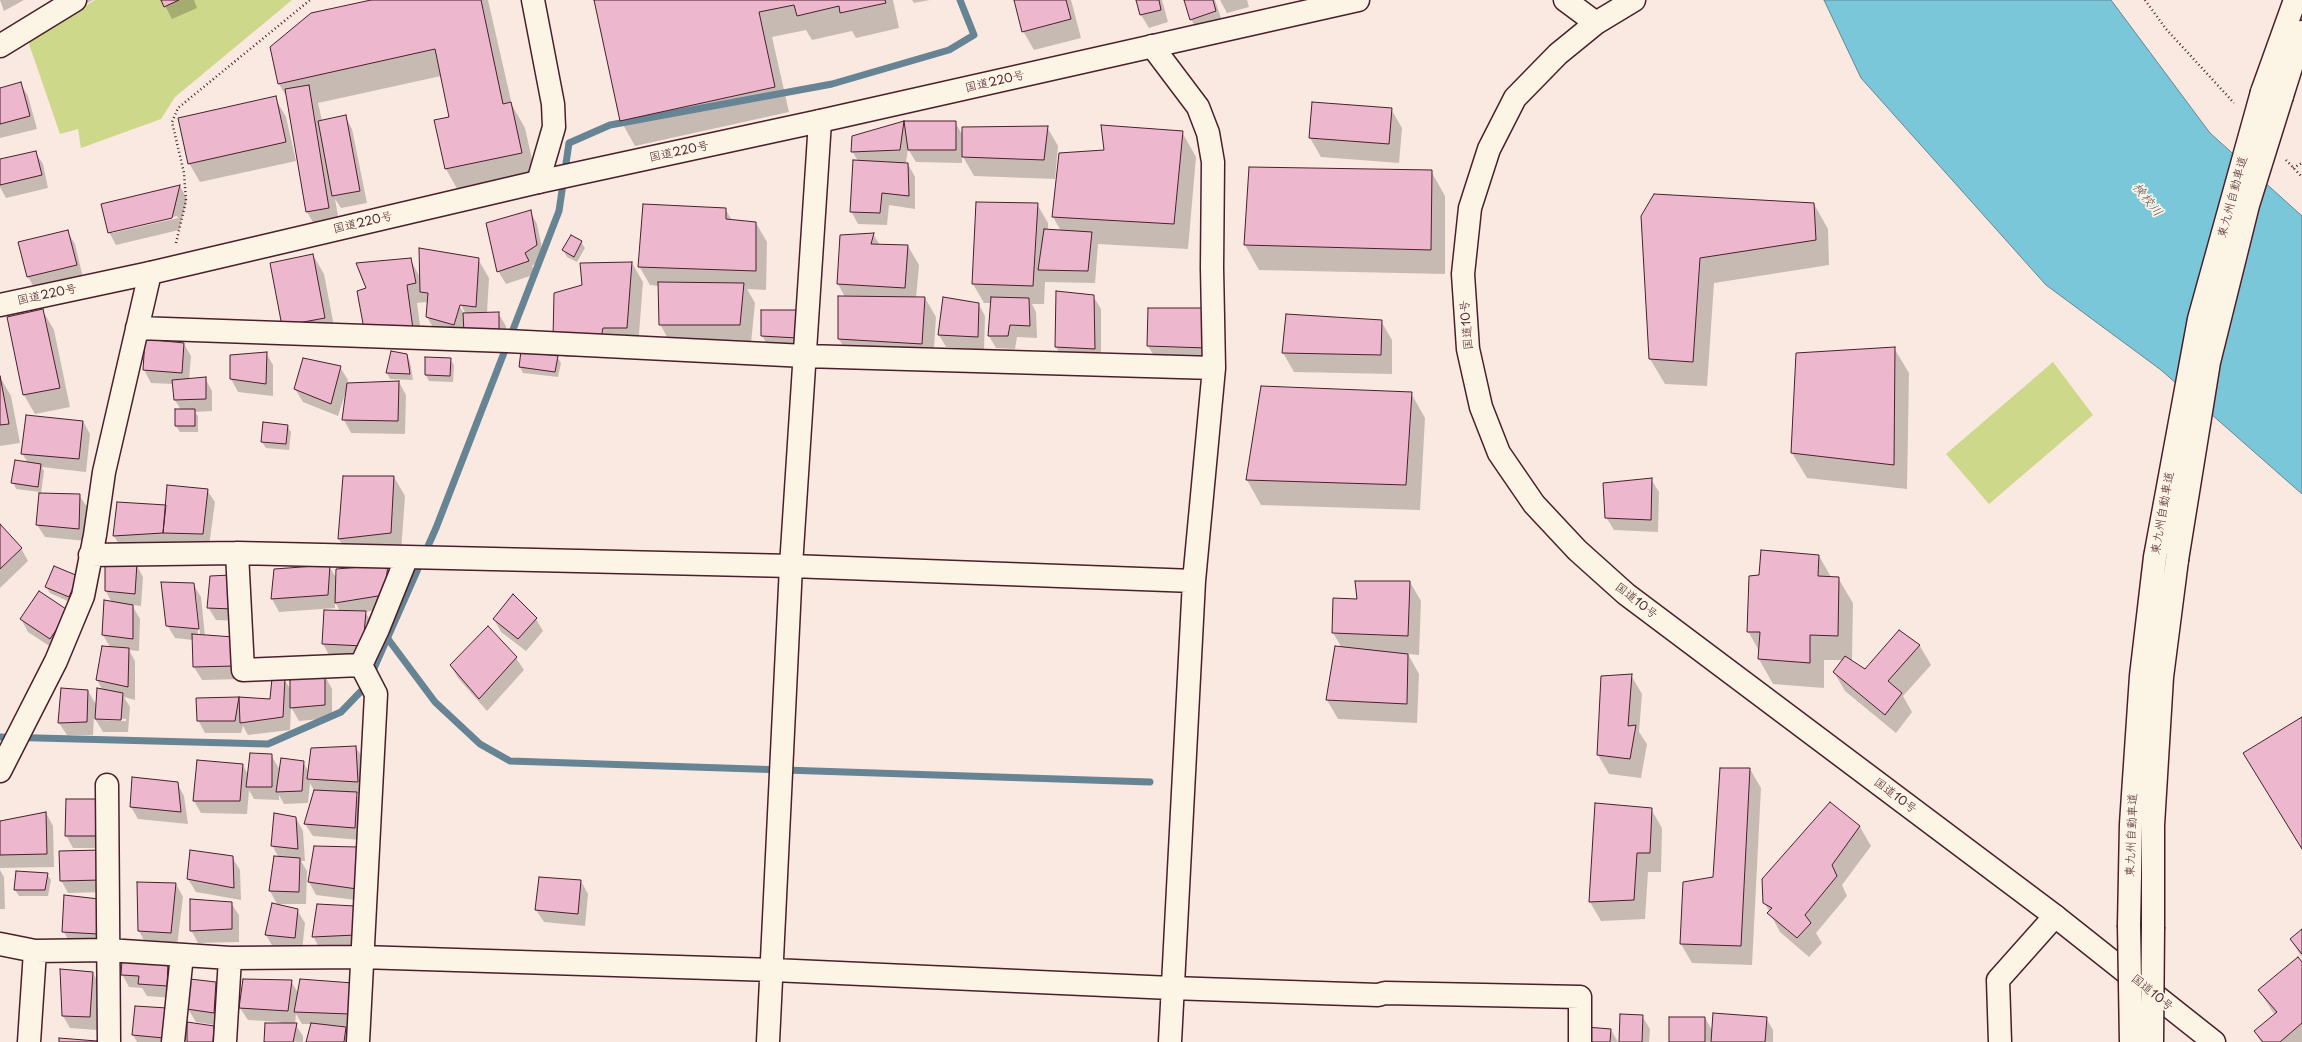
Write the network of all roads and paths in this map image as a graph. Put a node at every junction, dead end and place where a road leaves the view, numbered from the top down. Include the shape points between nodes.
1 (75, 0) edge
2 (310, 0) edge
3 (533, 0) edge
4 (1358, 0) edge
5 (1566, 0) edge
6 (1634, 0) edge
7 (2145, 0) edge
8 (2295, 0) edge
9 (1325, 4) edge
10 (1596, 23) junction
11 (2302, 32) edge
12 (0, 46) edge
13 (1152, 46) junction
14 (2272, 94) junction
15 (2235, 104) dead end
16 (820, 121) junction
17 (2283, 156) dead end
18 (2302, 164) edge
19 (2293, 168) junction
20 (2302, 177) edge
21 (538, 182) junction
22 (160, 271) junction
23 (0, 305) edge
24 (137, 328) junction
25 (805, 356) junction
26 (1214, 368) junction
27 (237, 553) junction
28 (90, 555) junction
29 (406, 557) junction
30 (791, 566) junction
31 (1194, 581) junction
32 (361, 665) junction
33 (0, 771) edge
34 (107, 786) dead end
35 (2055, 916) junction
36 (0, 944) edge
37 (35, 950) junction
38 (108, 950) junction
39 (182, 955) junction
40 (361, 957) junction
41 (230, 958) junction
42 (773, 970) junction
43 (1171, 988) junction
44 (29, 1042) edge
45 (108, 1042) edge
46 (173, 1042) edge
47 (225, 1042) edge
48 (358, 1042) edge
49 (768, 1042) edge
50 (1170, 1042) edge
51 (1580, 1042) edge
52 (2000, 1042) edge
53 (2131, 1042) edge
54 (2152, 1042) edge
55 (2214, 1042) edge

1 - 12 main road
2 - 22 path via 178,108 172,122 184,173 186,201
3 - 21 main road via 553,104 554,127
4 - 9 main road, 国道220号
5 - 10 main road
6 - 10 main road, 国道10号
7 - 15 path via 2166,29
8 - 14 main road, 東九州自動車道
9 - 13 main road, 国道220号
10 - 35 main road, 国道10号 via 1558,54 1515,98 1489,149 1470,208 1463,274 1468,349 1481,407 1499,453 1534,504 1577,550 1626,594
11 - 14 main road, 東九州自動車道
13 - 16 main road, 国道220号
13 - 26 main road via 1198,107 1208,133 1213,162
14 - 53 main road, 東九州自動車道, bridge via 2199,319 2155,557 2141,676 2131,824
14 - 54 main road, 東九州自動車道, bridge via 2248,205 2209,362 2177,560 2162,677 2153,825
16 - 21 main road, 国道220号
16 - 25 main road
17 - 19 path
18 - 19 path
19 - 20 path
21 - 22 main road, 国道220号
22 - 23 main road, 国道220号
22 - 24 main road
24 - 25 main road via 507,341
24 - 28 main road via 104,472 96,535
25 - 26 main road
25 - 30 main road
26 - 31 main road
27 - 28 main road
27 - 29 main road
27 - 32 main road via 243,670
28 - 33 main road via 83,596 56,661
29 - 30 main road
29 - 32 main road
30 - 31 main road
30 - 42 main road
31 - 43 main road
32 - 40 main road via 376,694
34 - 38 main road
35 - 52 main road via 1998,980
35 - 55 main road, 国道10号
36 - 37 main road
37 - 38 main road
37 - 44 main road
38 - 39 main road
38 - 45 main road
39 - 41 main road
39 - 46 main road
40 - 41 main road
40 - 42 main road
40 - 48 main road
41 - 47 main road
42 - 43 main road
42 - 49 main road
43 - 50 main road
43 - 51 main road via 1378,995 1385,993 1580,997

